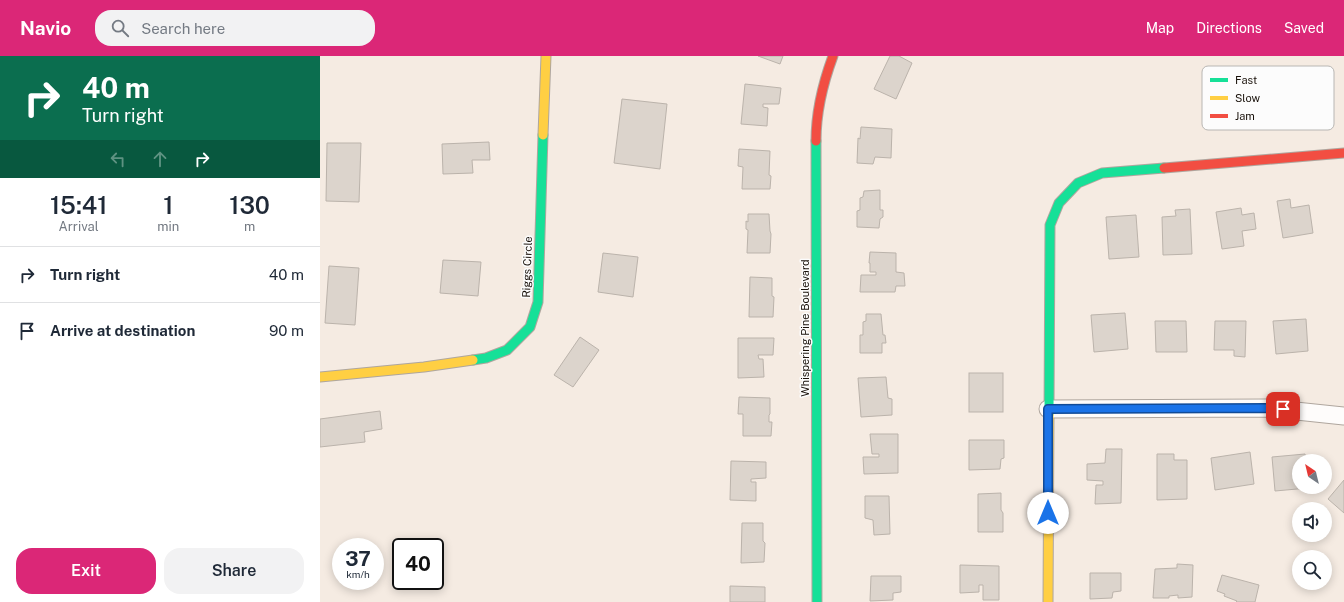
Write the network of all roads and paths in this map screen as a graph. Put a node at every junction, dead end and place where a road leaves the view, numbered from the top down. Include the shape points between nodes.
1 (546, 56) edge
2 (833, 56) edge
3 (1344, 153) edge
4 (320, 377) edge
5 (1048, 409) junction
6 (1344, 416) edge
7 (818, 602) edge
8 (1048, 602) edge

1 - 4 street, Riggs Circle via 538,302 530,327 507,350 486,358
2 - 7 street, Whispering Pine Boulevard via 824,80 816,125
3 - 5 street via 1102,173 1078,183 1059,203 1050,225
5 - 6 street via 1268,408
5 - 8 street

